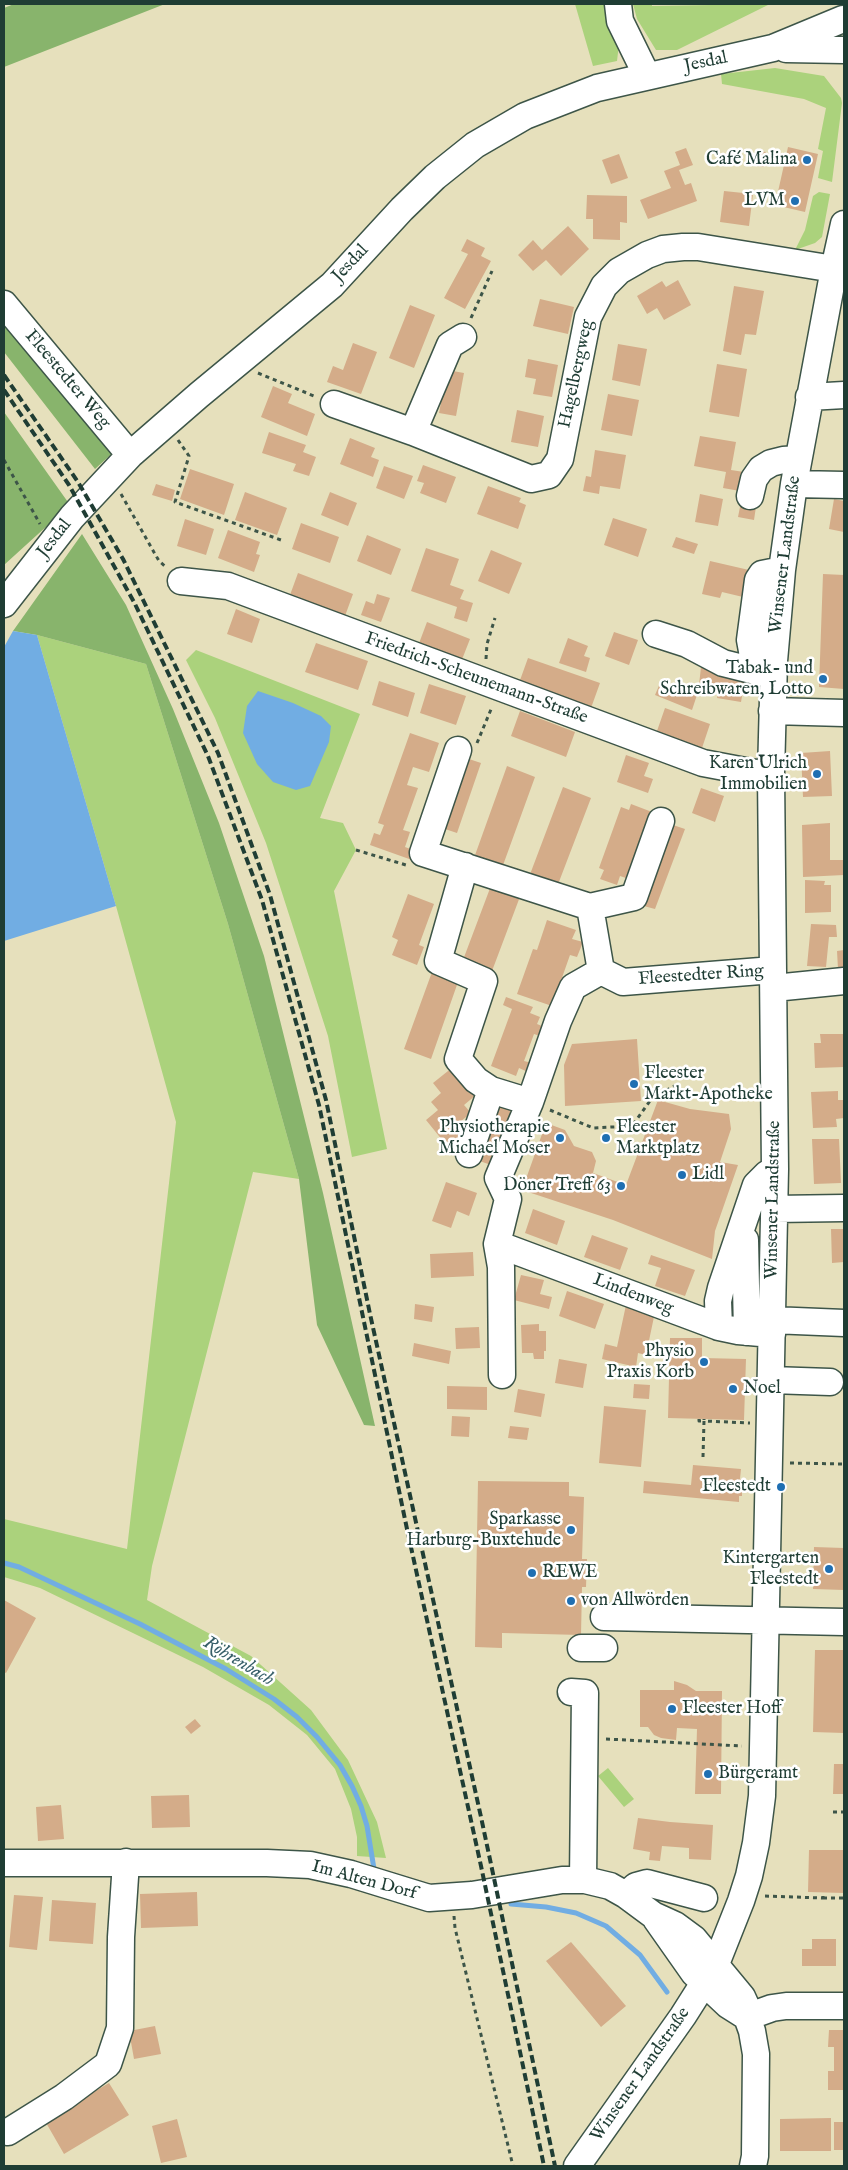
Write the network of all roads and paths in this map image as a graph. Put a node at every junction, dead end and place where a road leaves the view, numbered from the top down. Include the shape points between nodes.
1 (618, 4) edge
2 (844, 17) edge
3 (773, 48) junction
4 (844, 48) edge
5 (647, 76) junction
6 (844, 224) edge
7 (834, 269) junction
8 (492, 271) dead end
9 (4, 304) edge
10 (463, 337) joint
11 (255, 372) dead end
12 (844, 395) edge
13 (809, 397) junction
14 (334, 404) joint
15 (172, 432) dead end
16 (414, 432) junction
17 (130, 455) junction
18 (798, 459) junction
19 (4, 460) edge
20 (110, 476) junction
21 (794, 484) junction
22 (844, 485) edge
23 (750, 496) dead end
24 (281, 540) dead end
25 (52, 544) junction
26 (181, 581) joint
27 (4, 602) edge
28 (495, 618) dead end
29 (656, 634) dead end
30 (773, 667) junction
31 (492, 685) junction
32 (772, 711) junction
33 (844, 713) edge
34 (458, 750) joint
35 (772, 774) junction
36 (661, 821) dead end
37 (356, 850) dead end
38 (424, 853) junction
39 (465, 866) junction
40 (590, 907) junction
41 (601, 971) junction
42 (773, 979) junction
43 (844, 982) edge
44 (680, 1083) dead end
45 (491, 1090) junction
46 (530, 1102) junction
47 (469, 1154) dead end
48 (775, 1169) junction
49 (844, 1208) edge
50 (774, 1214) junction
51 (746, 1218) junction
52 (497, 1244) junction
53 (844, 1323) edge
54 (719, 1327) junction
55 (772, 1327) junction
56 (747, 1332) junction
57 (502, 1374) dead end
58 (771, 1380) junction
59 (830, 1382) dead end
60 (699, 1418) dead end
61 (704, 1420) junction
62 (754, 1423) dead end
63 (703, 1457) dead end
64 (788, 1463) dead end
65 (844, 1464) edge
66 (604, 1616) dead end
67 (766, 1619) junction
68 (844, 1622) edge
69 (571, 1692) dead end
70 (585, 1738) junction
71 (750, 1747) dead end
72 (832, 1812) dead end
73 (844, 1812) edge
74 (126, 1862) junction
75 (4, 1863) edge
76 (583, 1880) junction
77 (823, 1892) dead end
78 (626, 1895) junction
79 (761, 1896) dead end
80 (453, 1898) junction
81 (704, 1898) dead end
82 (823, 1898) junction
83 (844, 1898) edge
84 (710, 1973) junction
85 (844, 2006) edge
86 (746, 2017) junction
87 (8, 2132) dead end
88 (513, 2166) edge
89 (577, 2166) edge
90 (752, 2166) edge

1 - 5 street via 620,21
2 - 3 street, Jesdal
2 - 4 street via 841,34
3 - 4 street, Jesdal
3 - 5 street, Jesdal
5 - 17 street, Jesdal via 597,88 525,116 475,145 402,209 332,285
6 - 7 street, Winsener Landstraße
7 - 13 street, Winsener Landstraße
7 - 16 street, Hagelbergweg via 698,247 663,249 631,263 604,286 592,306 560,459 550,475 531,479
8 - 10 path
9 - 17 street, Fleestedter Weg
10 - 16 street via 450,345
11 - 14 path
12 - 13 street
13 - 18 street, Winsener Landstraße
14 - 16 street, Hagelbergweg
15 - 24 path via 189,456 175,502
17 - 20 street, Jesdal
18 - 21 street, Winsener Landstraße
18 - 23 street via 771,463 761,469 754,479
19 - 25 path
20 - 25 street, Jesdal
20 - 26 path via 159,560
21 - 22 street
21 - 30 street, Winsener Landstraße
25 - 27 street, Jesdal
26 - 31 street, Friedrich-Scheunemann-Straße via 228,586
28 - 31 path via 487,644
29 - 30 street via 687,644 723,663 763,673
30 - 32 street, Winsener Landstraße
31 - 34 path via 477,742
31 - 35 street, Friedrich-Scheunemann-Straße via 703,763
32 - 33 street
32 - 35 street, Winsener Landstraße
34 - 38 street
35 - 42 street, Winsener Landstraße
36 - 40 street via 634,897
37 - 38 path via 418,869
38 - 39 street
39 - 40 street
39 - 45 street via 438,961 484,981 458,1059 476,1080
40 - 41 street
41 - 42 street, Fleestedter Ring via 623,982
41 - 46 street via 573,987
42 - 43 street, Fleestedter Ring
42 - 48 street, Winsener Landstraße
44 - 46 path via 652,1098 632,1126 593,1128
45 - 46 street
45 - 47 street
46 - 52 street via 498,1178 508,1199
48 - 50 street, Winsener Landstraße
48 - 51 street via 756,1185
49 - 50 street
50 - 51 street
50 - 55 street, Winsener Landstraße
51 - 54 street via 721,1288
51 - 56 street
52 - 54 street, Lindenweg
52 - 57 street via 501,1267
53 - 55 street, Lindenweg
54 - 56 street, Lindenweg
55 - 56 street, Lindenweg
55 - 58 street, Winsener Landstraße
58 - 59 street
58 - 67 street, Winsener Landstraße
60 - 61 path via 699,1421
61 - 62 path
61 - 63 path
64 - 65 path
66 - 67 street
67 - 68 street
67 - 84 street, Winsener Landstraße via 762,1796 756,1843 741,1901
69 - 70 street via 585,1693
70 - 71 path
70 - 76 street
72 - 73 path
74 - 75 street, Im Alten Dorf
74 - 80 street, Im Alten Dorf via 310,1865 429,1898
74 - 87 street via 120,2028 108,2064 64,2097
76 - 78 street, Im Alten Dorf via 610,1886
76 - 80 street, Im Alten Dorf via 548,1881
77 - 82 path
78 - 81 street via 636,1886 647,1883
78 - 84 street, Im Alten Dorf via 687,1934
79 - 82 path
80 - 88 path via 455,1928
82 - 83 path
84 - 86 street via 742,1997
84 - 89 street, Winsener Landstraße
85 - 86 street via 786,2006
86 - 90 street via 756,2054

